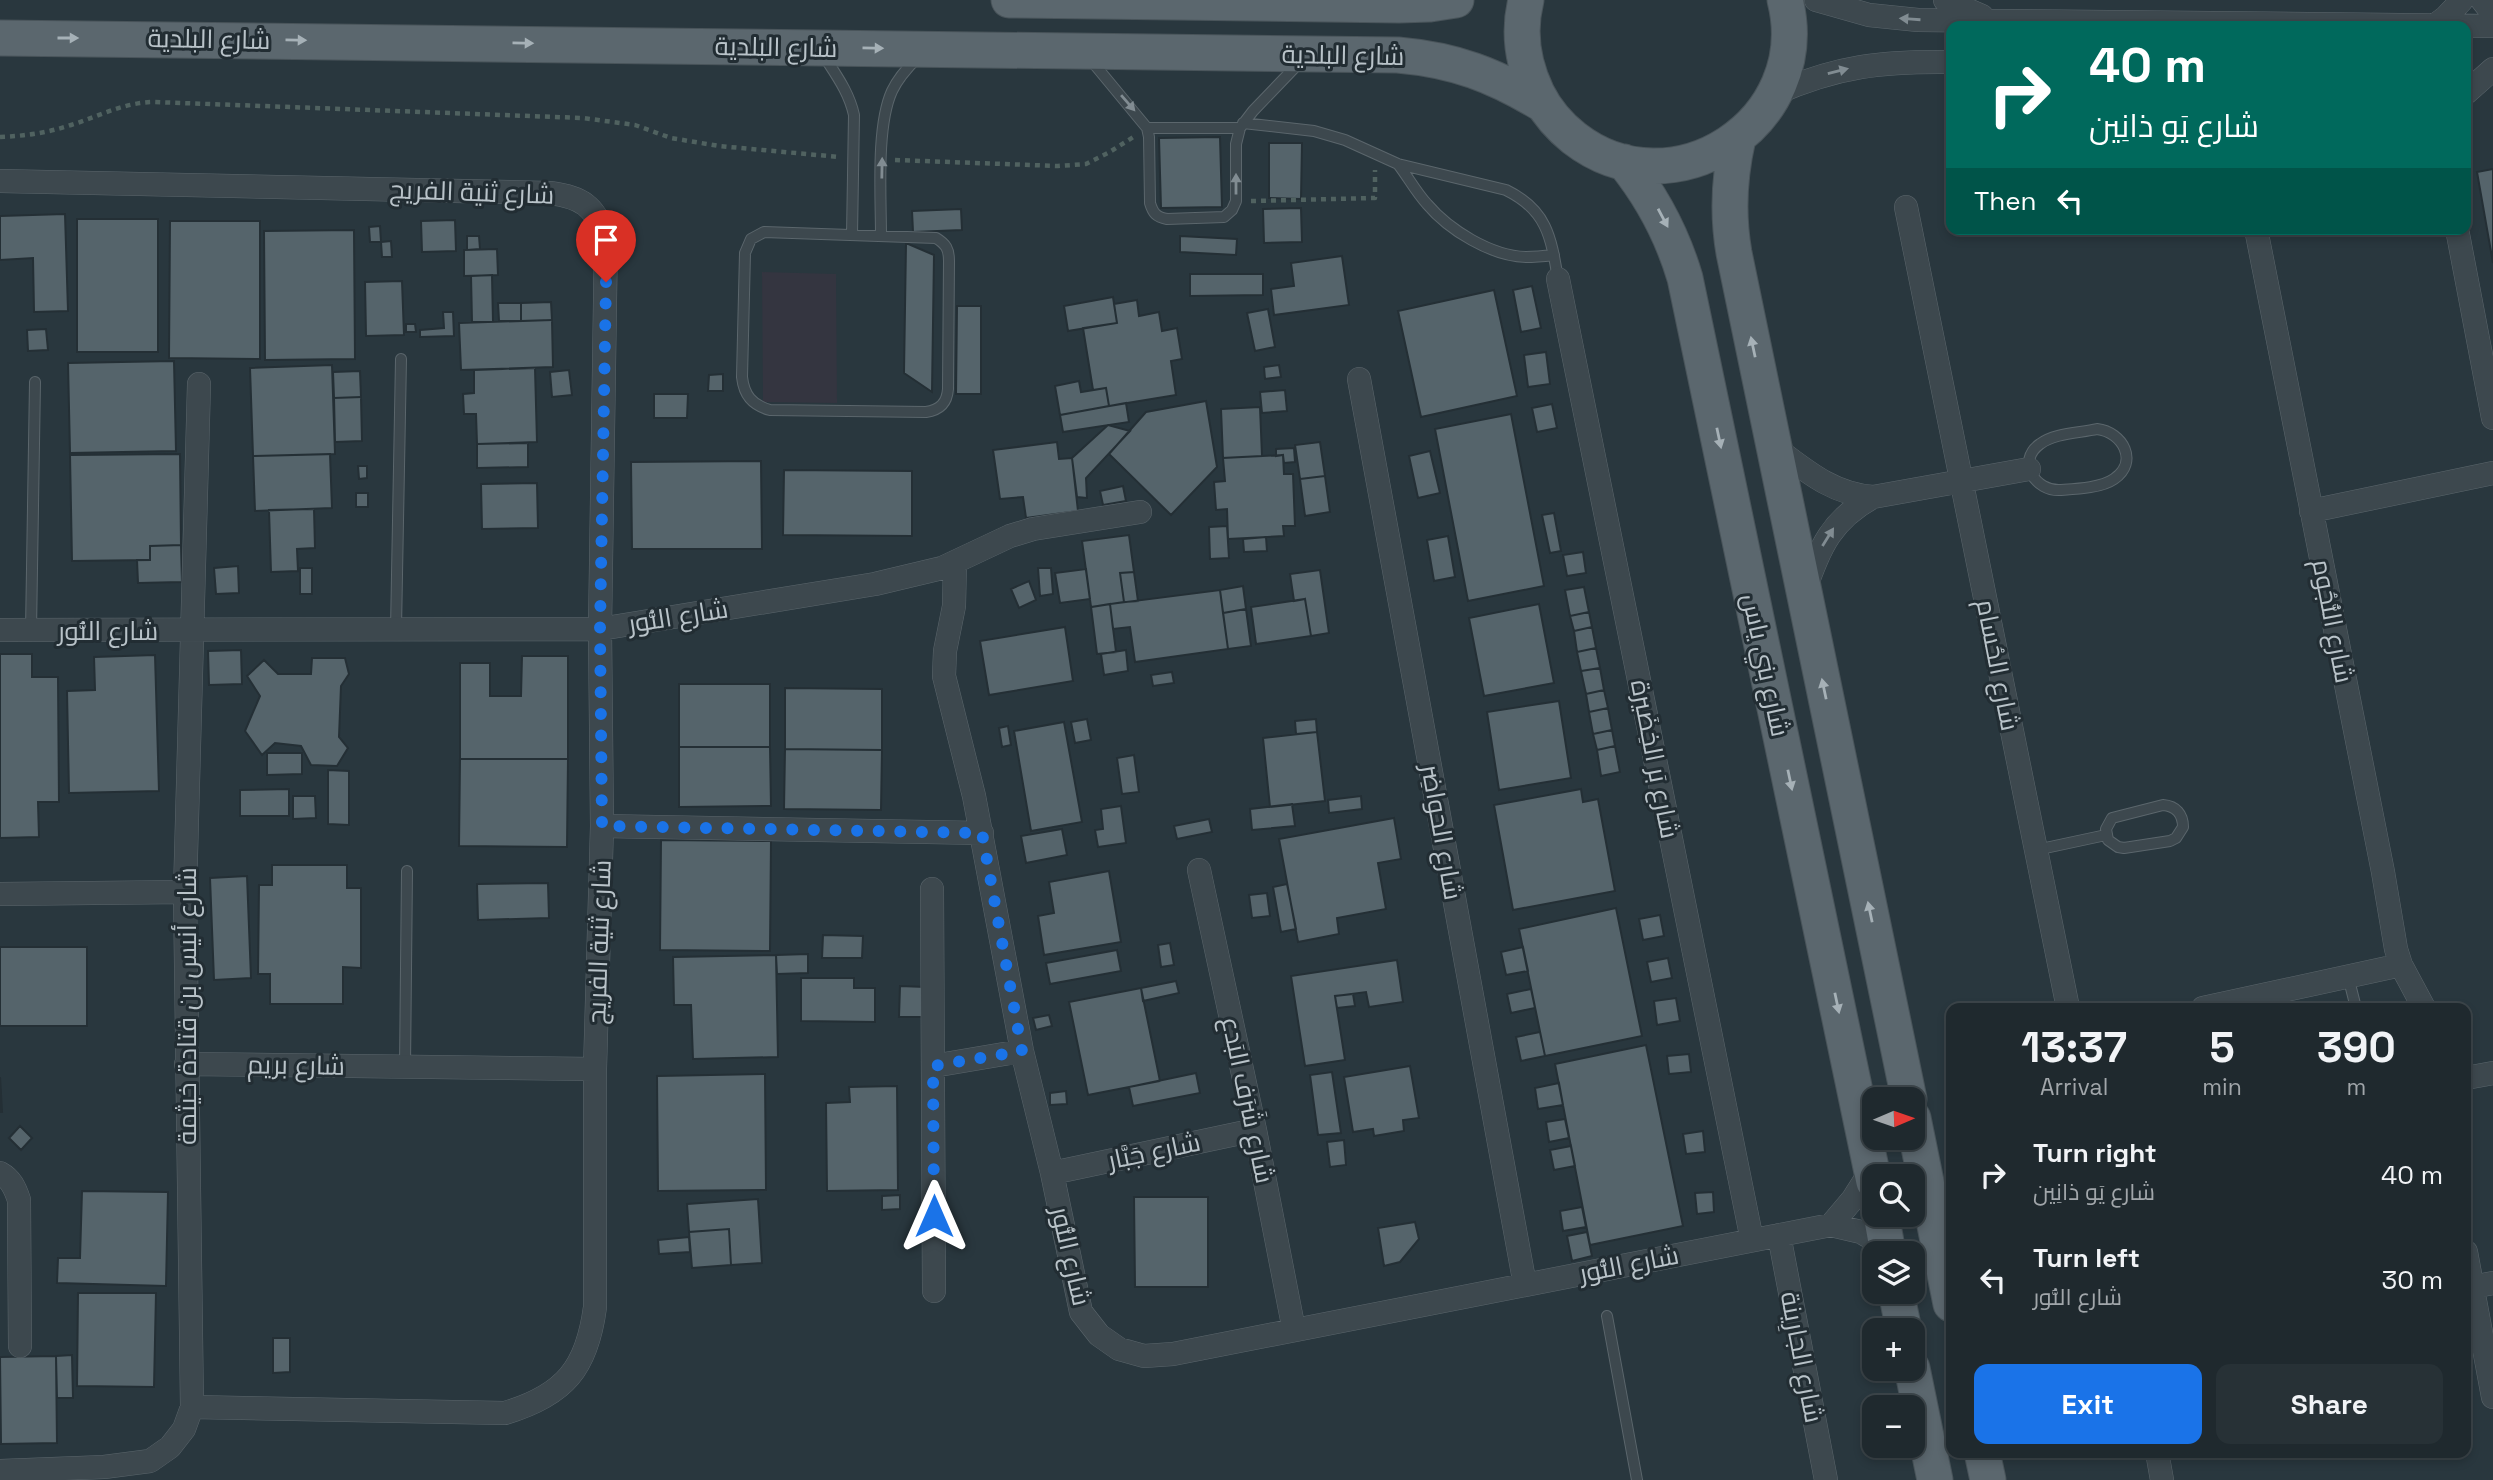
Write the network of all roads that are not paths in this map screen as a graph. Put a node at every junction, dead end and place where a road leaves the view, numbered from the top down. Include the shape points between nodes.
1 (1009, 0) edge
2 (1457, 0) edge
3 (1526, 0) edge
4 (1785, 0) edge
5 (1816, 0) edge
6 (1945, 0) edge
7 (2462, 0) edge
8 (2482, 0) edge
9 (1151, 1) edge
10 (1265, 2) edge
11 (2493, 13) edge
12 (1995, 21) joint
13 (2441, 21) edge
14 (2471, 26) edge
15 (2493, 26) edge
16 (0, 38) edge
17 (818, 47) junction
18 (925, 49) junction
19 (1083, 51) junction
20 (1307, 54) junction
21 (1946, 62) edge
22 (2471, 66) edge
23 (2493, 68) edge
24 (2471, 88) edge
25 (1774, 94) junction
26 (1542, 104) junction
27 (1242, 126) junction
28 (1147, 128) junction
29 (1738, 138) junction
30 (1624, 162) junction
31 (1398, 164) junction
32 (0, 181) edge
33 (1906, 207) dead end
34 (852, 235) junction
35 (2257, 235) edge
36 (2457, 235) edge
37 (881, 236) junction
38 (1554, 255) junction
39 (1558, 279) joint
40 (401, 359) dead end
41 (1359, 379) dead end
42 (34, 382) dead end
43 (199, 384) dead end
44 (2493, 418) edge
45 (1773, 446) junction
46 (2029, 469) junction
47 (2493, 472) edge
48 (1961, 480) junction
49 (1873, 497) junction
50 (2311, 511) junction
51 (1140, 512) dead end
52 (955, 562) junction
53 (1804, 592) junction
54 (600, 629) junction
55 (396, 630) junction
56 (0, 631) edge
57 (31, 631) junction
58 (193, 631) junction
59 (602, 826) junction
60 (982, 833) junction
61 (2106, 835) junction
62 (2036, 850) junction
63 (1199, 870) dead end
64 (407, 871) dead end
65 (932, 889) dead end
66 (185, 892) junction
67 (0, 894) edge
68 (2401, 965) junction
69 (2348, 976) junction
70 (2066, 1003) edge
71 (2233, 1003) edge
72 (2355, 1003) edge
73 (2421, 1003) edge
74 (1022, 1051) junction
75 (186, 1064) junction
76 (405, 1066) junction
77 (933, 1066) junction
78 (595, 1069) junction
79 (2493, 1073) edge
80 (2471, 1077) edge
81 (1907, 1087) edge
82 (1255, 1130) junction
83 (1920, 1150) edge
84 (1870, 1164) edge
85 (0, 1173) edge
86 (1052, 1173) junction
87 (1862, 1189) edge
88 (1831, 1225) junction
89 (1779, 1235) junction
90 (1886, 1238) edge
91 (1752, 1240) junction
92 (2471, 1262) edge
93 (1946, 1280) edge
94 (1525, 1285) junction
95 (2483, 1285) edge
96 (934, 1291) dead end
97 (1607, 1316) dead end
98 (1294, 1330) junction
99 (20, 1346) dead end
100 (1915, 1381) edge
101 (2493, 1397) edge
102 (192, 1407) junction
103 (1983, 1458) edge
104 (2158, 1458) edge
105 (0, 1471) edge
106 (1637, 1480) edge
107 (1826, 1480) edge
108 (1935, 1480) edge
109 (1988, 1480) edge
110 (2162, 1480) edge

1 - 9 main road, شارع البلدية
2 - 10 main road, شارع البلدية via 1430,4
3 - 26 main road via 1522,44
4 - 25 main road via 1789,40
12 -> 5 street via 1894,18
6 - 12 street
7 - 13 street
8 - 11 street
9 - 10 main road, شارع البلدية
14 - 15 street
16 -> 17 main road, شارع البلدية
17 -> 18 main road, شارع البلدية
17 - 34 lane via 851,100 854,115
18 - 19 main road, شارع البلدية
37 -> 18 lane via 888,100 901,76
19 - 20 main road, شارع البلدية
19 -> 28 lane
20 - 26 main road, شارع البلدية via 1398,55 1458,64 1488,74
20 - 27 lane
25 -> 21 street via 1861,65
22 - 23 street
23 - 24 street
25 - 29 main road via 1759,118
26 - 30 main road via 1562,128 1587,147
27 - 28 lane
28 -> 27 lane via 1152,211 1158,217 1224,217 1236,201 1236,145
27 - 31 lane via 1314,131
29 - 30 main road via 1710,155 1679,164
45 -> 29 main road, شارع بني ياس via 1730,230 1730,184
30 -> 84 main road, شارع بني ياس via 1668,228 1685,278
31 - 38 lane via 1440,217 1483,245 1513,256
31 - 38 lane via 1520,197 1542,218
32 - 54 street, شارع ثنية الفريج via 550,193 569,195 586,204 599,218 606,236
33 - 48 street, شارع الحُسام
34 - 37 lane
34 - 37 lane via 764,232 747,246 743,386 761,408 926,412 942,406 948,389 949,251 936,239
35 - 50 street, شارع النُّجُوم
36 - 44 street
38 - 39 lane
39 - 91 street, شارع بَر الخِضَيرة
40 - 55 lane
41 - 94 street, شارع الحواضِر
42 - 57 lane, شارع النُّور
43 - 58 street, شارع أنيس بن قتادة خيثمة
45 - 49 street via 1826,484
45 - 53 main road, شارع بني ياس
46 - 46 lane via 2033,479 2050,490 2106,483 2122,471 2126,452 2116,435 2097,429 2048,439 2033,451
46 - 48 street
47 - 50 street
48 - 49 street
48 - 62 street, شارع الحُسام
53 -> 49 street via 1827,536 1855,507
50 - 68 street, شارع النُّجُوم
51 - 52 street, شارع النُّور via 1033,529
52 - 54 street, شارع النُّور via 875,584
52 - 60 street, شارع النُّور via 944,676
81 -> 53 main road, شارع بني ياس
54 - 55 street, شارع النُّور
54 - 59 street, شارع ثنية الفريج
55 - 58 street, شارع النُّور
56 - 57 street, شارع النُّور
57 - 58 street, شارع النُّور
58 - 66 street, شارع أنيس بن قتادة خيثمة
59 - 60 street
59 - 78 street, شارع ثنية الفريج
60 - 74 street, شارع النُّور
61 - 61 lane via 2118,847 2170,841 2180,833 2183,821 2176,809 2163,805 2112,818
61 - 62 lane
62 - 70 street, شارع الحُسام
63 - 82 street, شارع شَرَف البَدع
64 - 76 lane
65 - 77 street
66 - 67 street
66 - 75 street, شارع أنيس بن قتادة خيثمة
68 - 69 street
68 - 73 street, شارع النُّجُوم
69 - 71 street
69 - 72 lane
74 - 77 street
74 - 86 street, شارع النُّور
75 - 76 street, شارع بريم
75 - 102 street, شارع أنيس بن قتادة خيثمة
76 - 78 street, شارع بريم
77 - 96 street
78 - 102 street, شارع ثنية الفريج via 595,1307 591,1337 579,1364 559,1388 534,1405 505,1413
79 - 80 street
82 - 86 street, شارع جَبَّار
82 - 98 street, شارع شَرَف البَدع
83 - 93 main road
85 - 99 street via 15,1187 19,1200
86 - 98 street, شارع النُّور via 1081,1312 1098,1335 1119,1349 1144,1356 1173,1354
87 - 88 street
88 - 89 street, شارع النُّور
88 - 90 street, شارع النُّور
89 - 91 street, شارع النُّور
89 - 107 street, شارع الجارِينة
91 - 94 street, شارع النُّور
92 - 95 street
94 - 98 street, شارع النُّور
95 - 101 street
97 - 106 lane
100 - 108 main road
102 - 105 street, شارع أنيس بن قتادة خيثمة via 184,1429 170,1447 150,1461
103 - 109 main road
104 - 110 street

